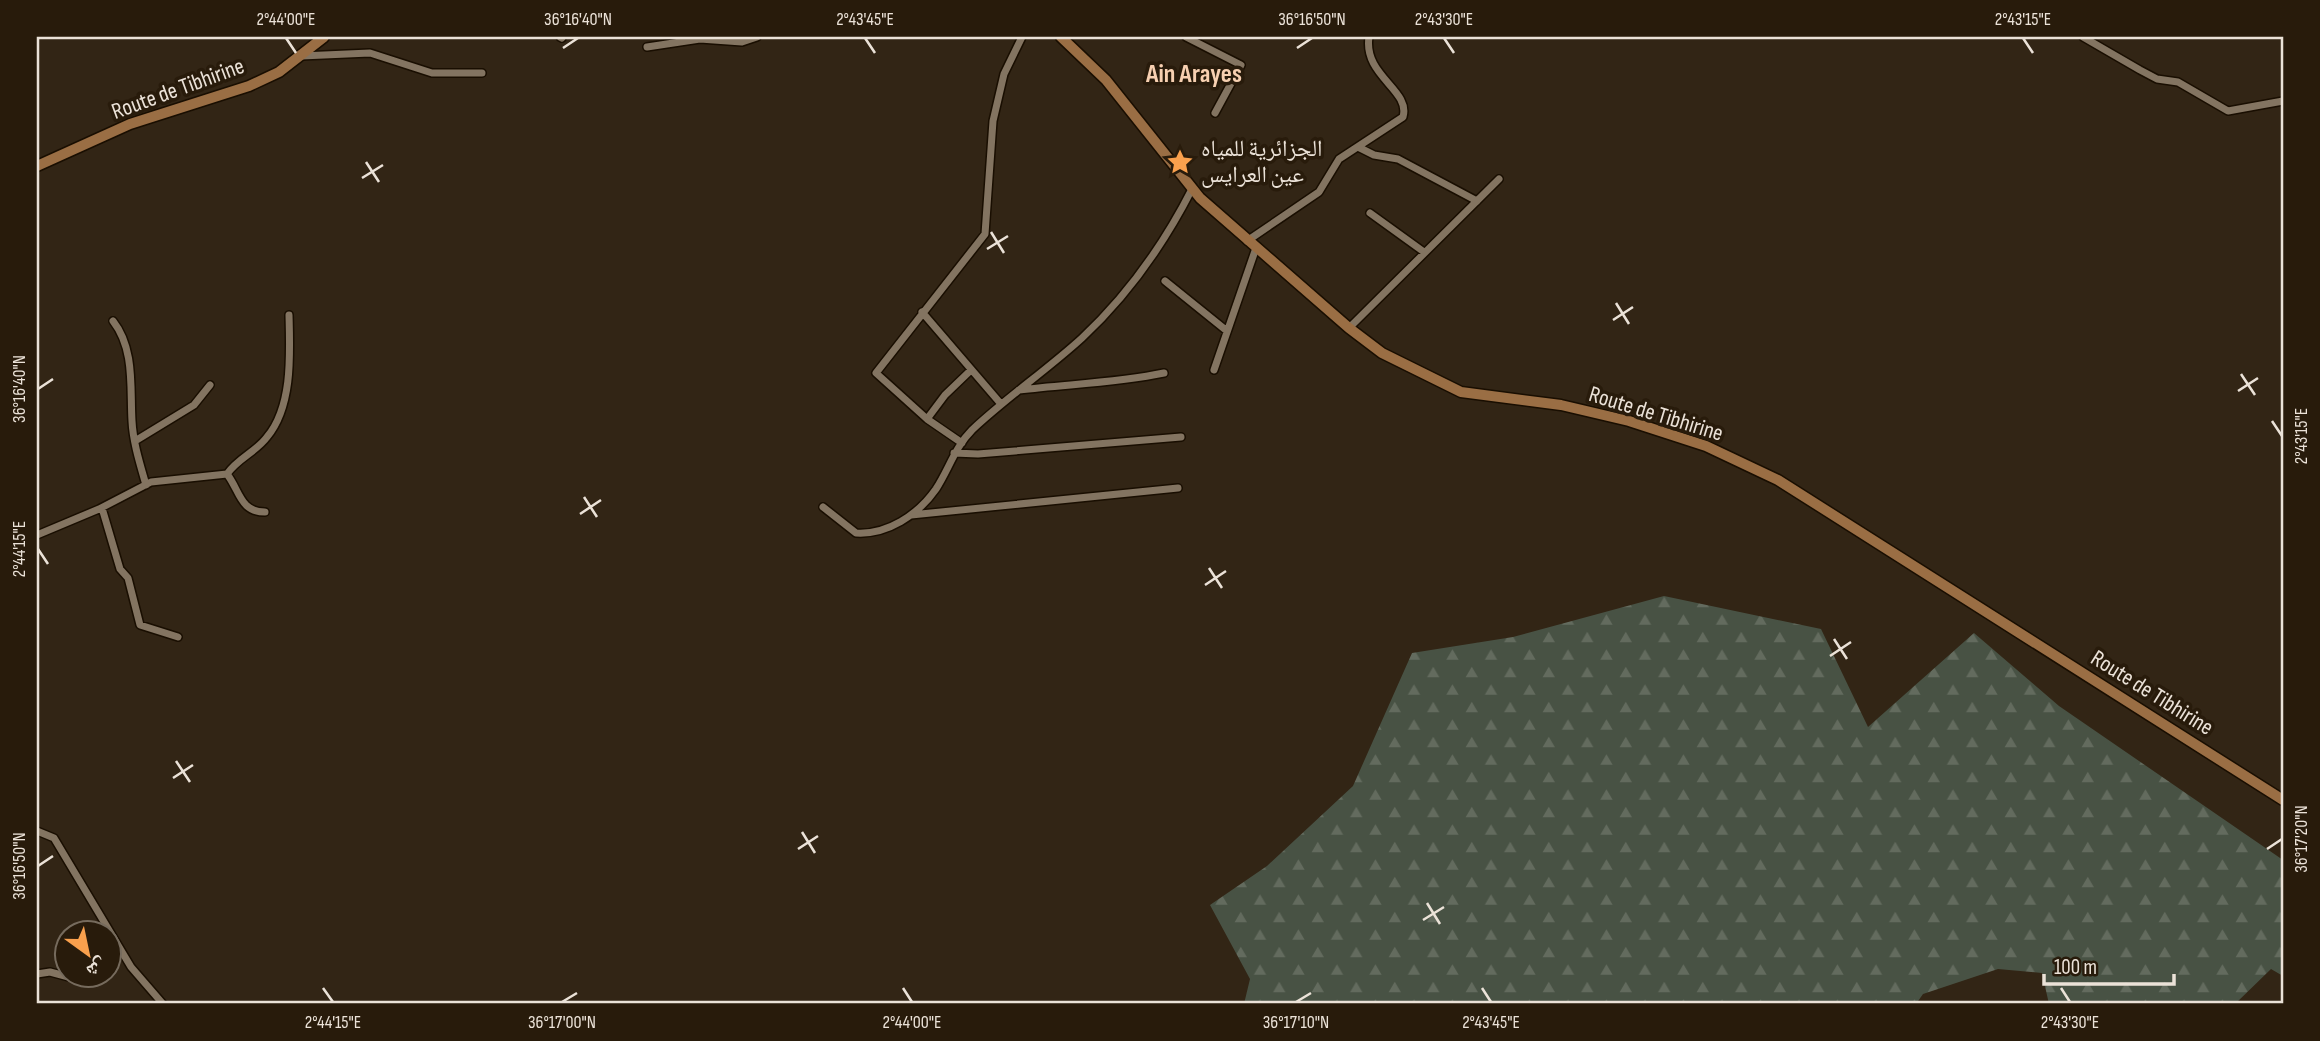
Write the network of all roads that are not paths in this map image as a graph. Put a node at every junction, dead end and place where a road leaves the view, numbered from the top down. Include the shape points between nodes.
1 (324, 37) edge
2 (757, 37) edge
3 (1022, 37) edge
4 (1061, 37) edge
5 (1186, 37) edge
6 (1369, 37) edge
7 (2083, 37) edge
8 (647, 47) dead end
9 (301, 57) junction
10 (482, 73) dead end
11 (2283, 101) edge
12 (1215, 114) dead end
13 (1358, 147) junction
14 (37, 166) edge
15 (1499, 179) dead end
16 (1192, 189) junction
17 (1477, 201) junction
18 (1370, 213) dead end
19 (1247, 241) junction
20 (1256, 248) junction
21 (1424, 252) junction
22 (1165, 282) dead end
23 (922, 312) junction
24 (289, 315) dead end
25 (114, 321) dead end
26 (1349, 328) junction
27 (1227, 331) junction
28 (971, 370) junction
29 (1214, 370) dead end
30 (1164, 373) dead end
31 (210, 385) dead end
32 (1017, 391) junction
33 (1001, 404) junction
34 (927, 419) junction
35 (1181, 437) dead end
36 (135, 441) junction
37 (962, 443) junction
38 (954, 453) junction
39 (227, 474) junction
40 (146, 485) junction
41 (1178, 488) dead end
42 (823, 507) dead end
43 (102, 508) junction
44 (265, 512) dead end
45 (910, 515) junction
46 (37, 535) edge
47 (178, 637) dead end
48 (2283, 800) edge
49 (37, 831) edge
50 (102, 918) edge
51 (122, 951) edge
52 (163, 1004) edge

1 - 9 street, Route de Tibhirine
2 - 8 street via 743,42 679,40
3 - 23 street via 1004,74 993,121 985,234
4 - 16 street, Route de Tibhirine via 1106,80
5 - 12 street via 1241,65
6 - 13 street via 1379,75 1398,94 1405,110 1383,133
7 - 11 street via 2157,79 2178,82 2228,111
9 - 10 street via 370,53 432,73
9 - 14 street, Route de Tibhirine via 249,86 130,124
13 - 17 street via 1398,159
13 - 19 street via 1339,159 1319,192
15 - 17 street
16 - 19 street, Route de Tibhirine
16 - 32 street via 1174,224 1114,306
17 - 21 street
18 - 21 street
19 - 20 street, Route de Tibhirine
20 - 26 street, Route de Tibhirine
20 - 27 street
21 - 26 street
22 - 27 street
23 - 28 street
23 - 34 street via 876,373
24 - 39 street via 290,356 284,399 273,430
25 - 36 street via 122,332 129,362
26 - 48 street, Route de Tibhirine via 1382,353 1461,392 1561,405 1629,421 1706,446 1778,480
27 - 29 street
28 - 33 street
28 - 34 street
30 - 32 street via 1121,382
31 - 36 street via 194,405
32 - 33 street
33 - 37 street
34 - 37 street
35 - 38 street
36 - 40 street
37 - 38 street
38 - 45 street via 935,490
39 - 40 street via 167,478
39 - 44 street via 245,507
40 - 43 street
41 - 45 street
42 - 45 street via 856,533 887,530
43 - 46 street
43 - 47 street via 141,625
49 - 50 street via 54,838
51 - 52 street

